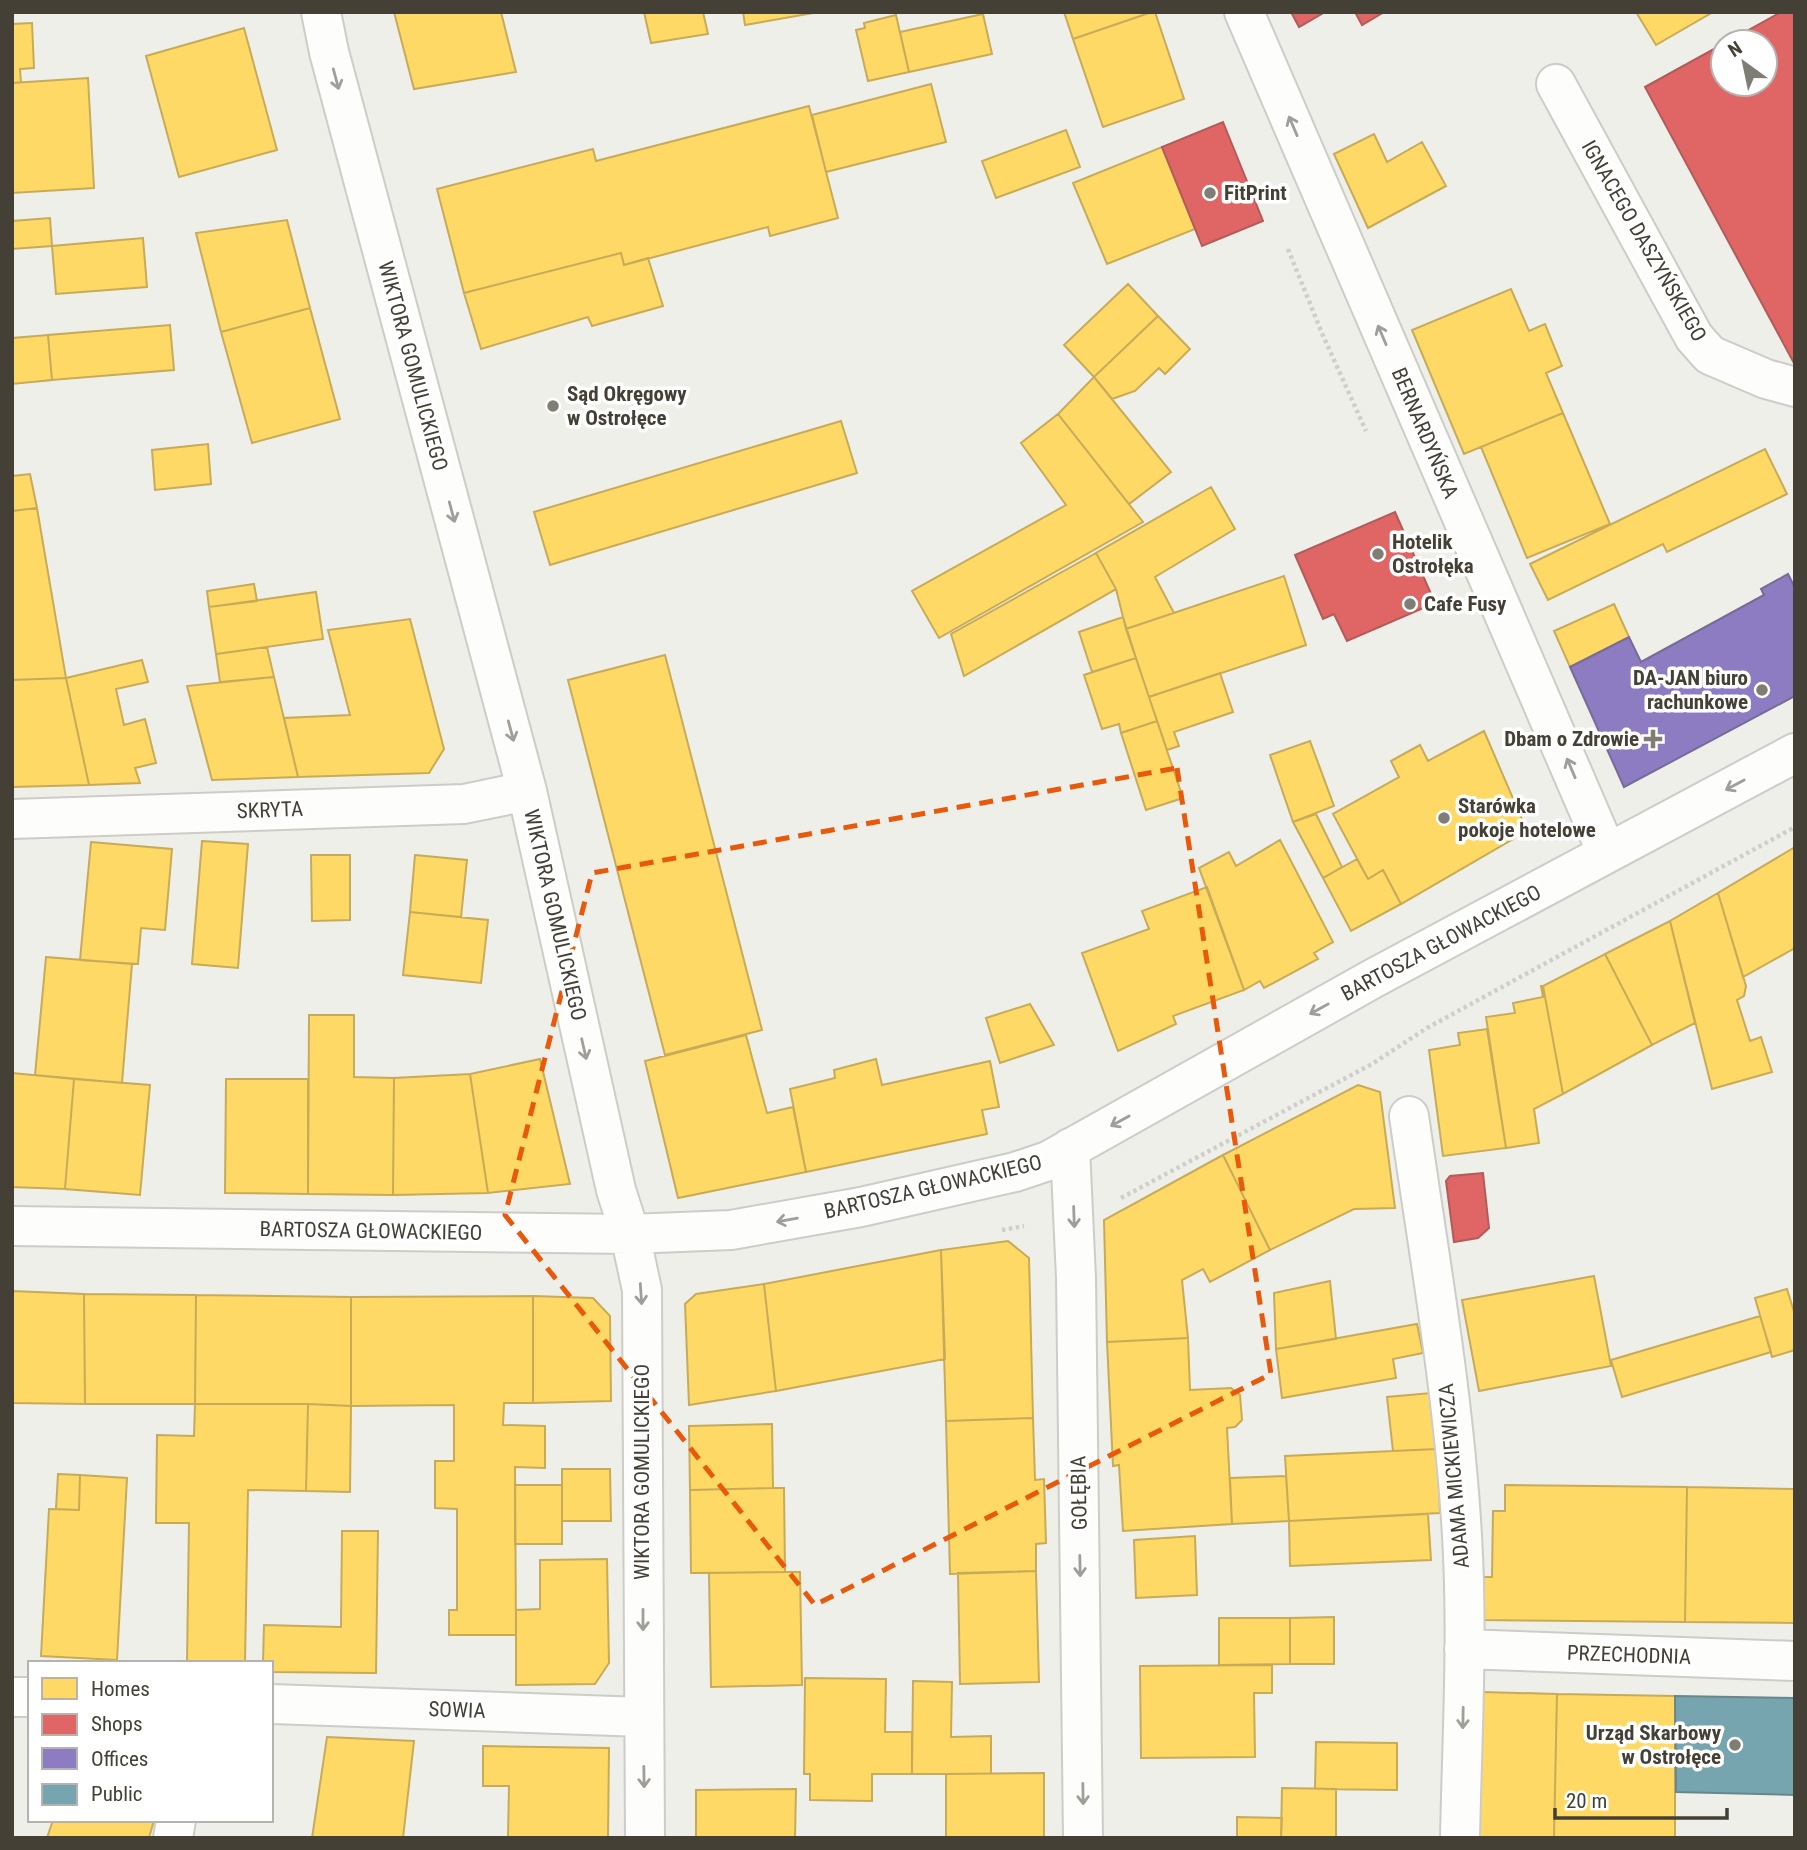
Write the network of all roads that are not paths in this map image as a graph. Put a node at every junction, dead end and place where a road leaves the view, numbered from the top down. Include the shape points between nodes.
1 (321, 12) edge
2 (1244, 12) edge
3 (1556, 84) dead end
4 (1795, 387) edge
5 (1795, 753) edge
6 (527, 791) junction
7 (12, 819) edge
8 (1607, 853) junction
9 (1409, 1116) dead end
10 (1070, 1148) junction
11 (12, 1226) edge
12 (630, 1234) junction
13 (1464, 1649) junction
14 (1795, 1661) edge
15 (273, 1704) edge
16 (643, 1717) junction
17 (645, 1838) edge
18 (1083, 1838) edge
19 (1460, 1838) edge

1 -> 6 street, WIKTORA GOMULICKIEGO
8 -> 2 street, BERNARDYŃSKA
3 - 4 street, IGNACEGO DASZYŃSKIEGO via 1694,337 1710,355
5 -> 8 street, BARTOSZA GŁOWACKIEGO
6 - 7 street, SKRYTA via 464,804
6 -> 12 street, WIKTORA GOMULICKIEGO via 616,1190
8 -> 10 street, BARTOSZA GŁOWACKIEGO
9 - 13 street, ADAMA MICKIEWICZA via 1452,1420 1462,1538
10 -> 12 street, BARTOSZA GŁOWACKIEGO via 1048,1161 1015,1171 861,1207 731,1230
10 -> 18 street, GOŁĘBIA via 1076,1278
11 - 12 street, BARTOSZA GŁOWACKIEGO
12 -> 16 street, WIKTORA GOMULICKIEGO via 642,1290
13 - 14 street, PRZECHODNIA
13 -> 19 street, ADAMA MICKIEWICZA
15 - 16 street, SOWIA
16 -> 17 street, WIKTORA GOMULICKIEGO

